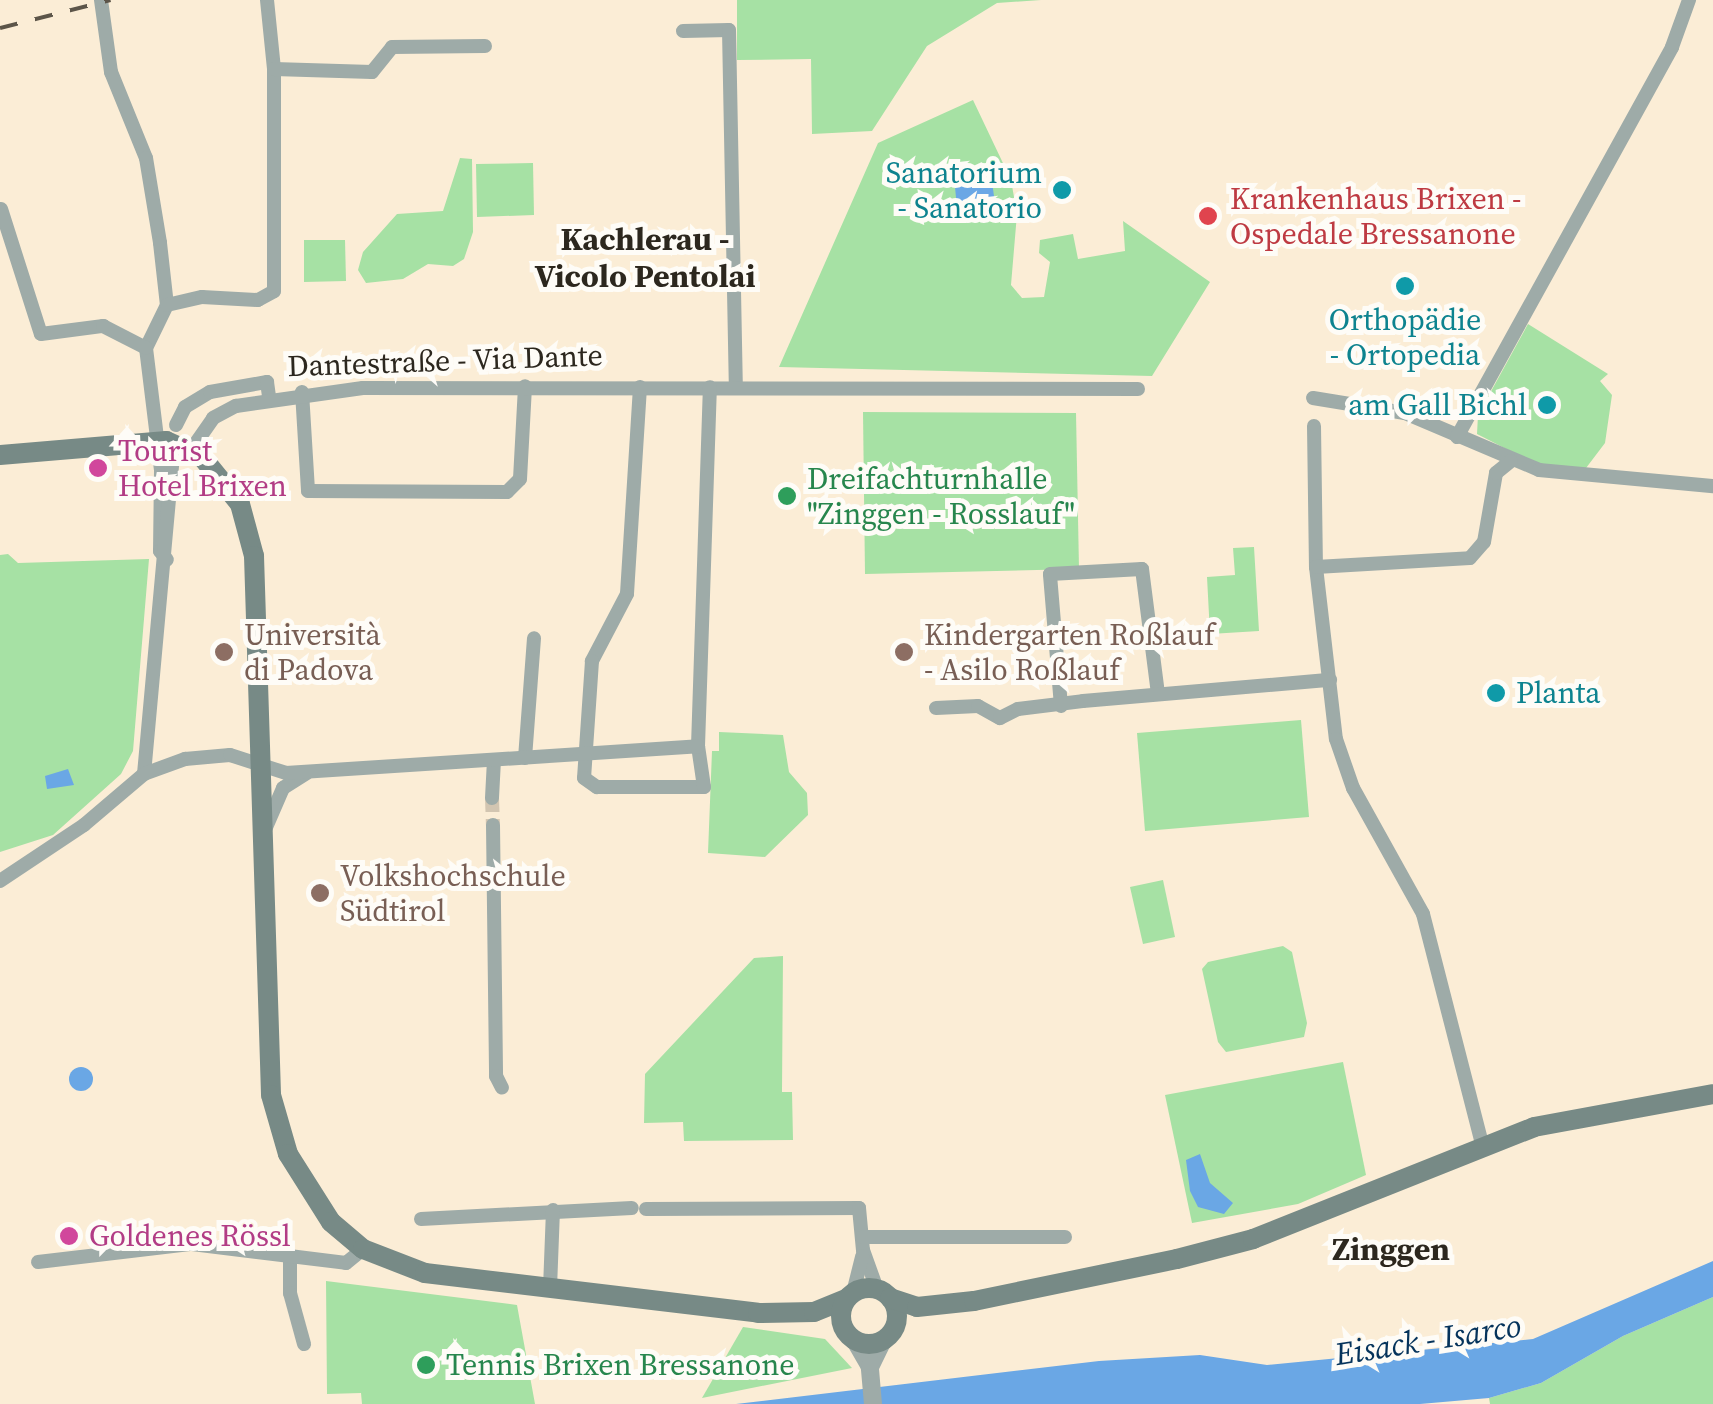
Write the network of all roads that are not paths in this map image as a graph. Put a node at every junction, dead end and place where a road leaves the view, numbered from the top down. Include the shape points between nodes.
1 (102, 0) edge
2 (267, 0) edge
3 (1689, 0) edge
4 (683, 32) dead end
5 (485, 46) dead end
6 (274, 69) junction
7 (2, 210) edge
8 (166, 305) junction
9 (146, 348) junction
10 (525, 386) junction
11 (640, 386) junction
12 (710, 387) junction
13 (736, 387) junction
14 (1138, 389) dead end
15 (302, 392) junction
16 (269, 397) junction
17 (1313, 398) dead end
18 (176, 424) dead end
19 (1314, 426) dead end
20 (1457, 437) junction
21 (154, 440) junction
22 (0, 454) edge
23 (182, 454) junction
24 (1511, 460) junction
25 (1713, 486) edge
26 (167, 560) junction
27 (1316, 566) junction
28 (534, 638) dead end
29 (1330, 680) junction
30 (1158, 694) junction
31 (1061, 706) junction
32 (936, 708) dead end
33 (698, 746) junction
34 (584, 751) junction
35 (526, 758) junction
36 (494, 763) junction
37 (261, 768) junction
38 (308, 772) junction
39 (144, 774) junction
40 (492, 798) tunnel mouth
41 (493, 825) tunnel mouth
42 (264, 833) junction
43 (0, 881) edge
44 (502, 1088) dead end
45 (1713, 1094) edge
46 (1482, 1144) junction
47 (553, 1210) junction
48 (420, 1218) dead end
49 (1065, 1237) dead end
50 (863, 1244) junction
51 (363, 1249) junction
52 (290, 1260) junction
53 (38, 1262) dead end
54 (550, 1288) junction
55 (884, 1294) junction
56 (850, 1296) junction
57 (974, 1302) junction
58 (758, 1313) junction
59 (888, 1335) junction
60 (851, 1337) junction
61 (304, 1344) dead end
62 (870, 1373) junction
63 (873, 1404) edge

1 - 8 street via 112,72 146,158
2 - 6 street
3 - 20 street via 1672,47
4 - 13 street via 729,30
5 - 6 street via 392,47 372,72
6 - 8 street via 274,291 264,299
7 - 9 street via 41,334 103,326
8 - 9 street
9 - 21 street
10 - 11 street, Dantestraße - Via Dante
10 - 15 street, Dantestraße - Via Dante
10 - 15 street via 520,478 507,492 308,491
11 - 12 street, Dantestraße - Via Dante
11 - 34 street via 627,594 592,661
12 - 13 street, Dantestraße - Via Dante
12 - 33 street
13 - 14 street, Dantestraße - Via Dante
15 - 16 street, Dantestraße - Via Dante
16 - 18 street via 267,382 210,392 184,407
16 - 23 street, Dantestraße - Via Dante via 213,418
17 - 20 street via 1377,405
19 - 27 street
20 - 24 street
21 - 22 main road
21 - 23 main road
21 - 26 street via 161,472 160,552
23 - 26 street
23 - 37 main road via 233,491 250,533
24 - 25 street via 1574,476
24 - 27 street via 1496,473 1484,542 1470,558
26 - 39 street
27 - 29 street
28 - 35 street
29 - 30 street
29 - 46 street via 1336,739 1352,788 1422,914
30 - 31 street
30 - 31 street via 1142,569 1050,574
31 - 32 street via 1018,709 1000,718 978,706
33 - 34 street
33 - 34 street via 704,787 589,785
34 - 35 street
35 - 36 street
36 - 38 street
36 - 40 street
37 - 38 street
37 - 39 street via 230,755 185,759
37 - 42 main road
38 - 42 street via 283,788
39 - 43 street via 84,826
41 - 44 street via 496,1076
42 - 51 main road via 274,1111 300,1180 331,1222
45 - 46 main road via 1534,1127
46 - 57 main road via 1253,1239
47 - 48 street
47 - 50 street via 859,1208
47 - 54 street
49 - 50 street
50 - 55 street
50 - 56 street
51 - 52 street via 346,1263
51 - 54 main road via 425,1273
52 - 53 street via 156,1244
52 - 61 street via 290,1293
54 - 58 main road
55 - 56 main road
55 - 57 main road via 917,1307
55 - 59 main road
56 - 58 main road via 814,1312
56 - 60 main road via 841,1314
57 - 59 main road
58 - 60 main road
59 - 60 main road
59 - 62 street
60 - 62 street
62 - 63 street

